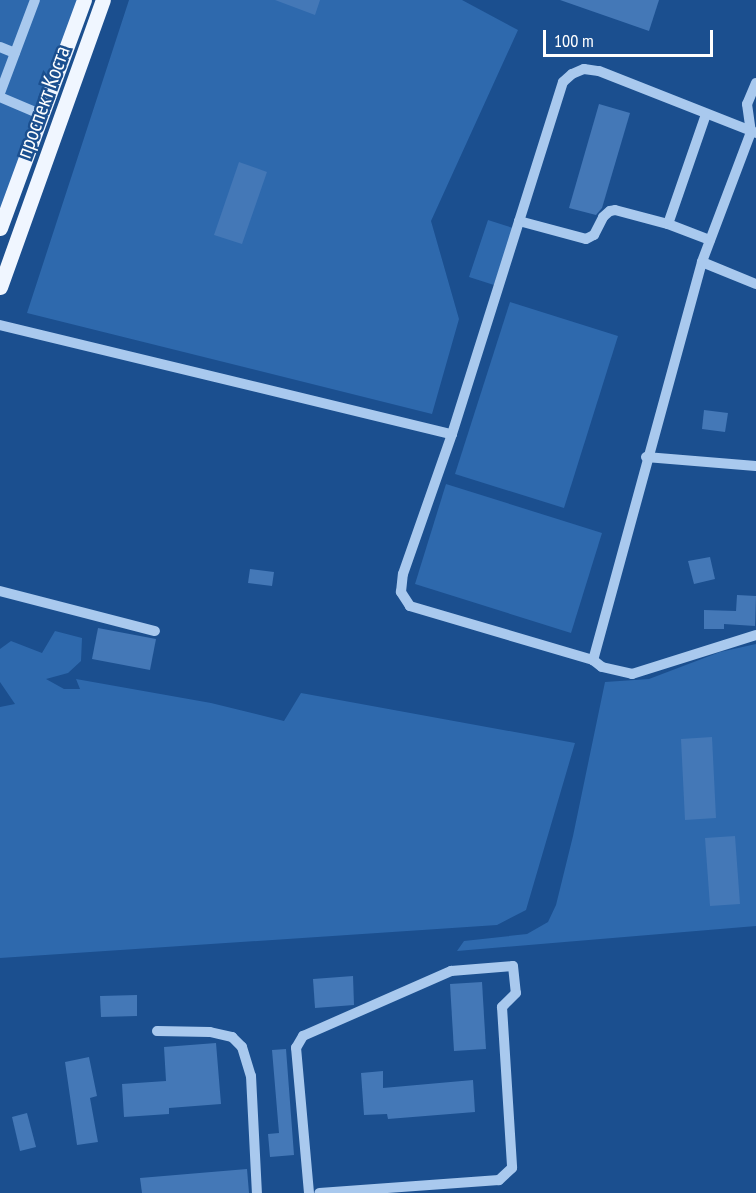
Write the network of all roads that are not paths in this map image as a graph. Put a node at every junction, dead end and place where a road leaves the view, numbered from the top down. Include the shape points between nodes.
1 (35, 0) edge
2 (84, 0) edge
3 (104, 0) edge
4 (0, 47) edge
5 (15, 53) junction
6 (756, 83) edge
7 (0, 95) edge
8 (40, 114) junction
9 (706, 114) junction
10 (753, 132) edge
11 (519, 221) junction
12 (668, 224) junction
13 (0, 228) edge
14 (710, 240) junction
15 (702, 262) junction
16 (756, 284) edge
17 (0, 287) edge
18 (0, 325) edge
19 (452, 434) junction
20 (646, 457) junction
21 (756, 466) edge
22 (0, 591) edge
23 (155, 631) dead end
24 (756, 635) edge
25 (593, 660) junction
26 (157, 1031) dead end
27 (257, 1193) edge
28 (309, 1193) edge
29 (320, 1193) edge

1 - 5 street
2 - 8 main road, проспект Коста
3 - 17 main road, проспект Коста
4 - 5 street
5 - 7 street
6 - 10 street via 747,104
7 - 8 street
8 - 13 main road, проспект Коста
9 - 10 street
9 - 11 street via 599,71 584,69 572,74 562,82
9 - 12 street
10 - 14 street
11 - 12 street via 586,239 594,235 610,211
11 - 19 street
12 - 14 street
14 - 15 street
15 - 16 street
15 - 20 street
18 - 19 street
19 - 25 street via 403,574 401,592 411,606
20 - 21 street
20 - 25 street
22 - 23 street
24 - 25 street via 632,674 602,667
26 - 27 street via 210,1032 232,1037 242,1047 251,1076
28 - 29 street via 296,1048 303,1036 451,971 513,966 516,993 502,1007 512,1168 499,1180

